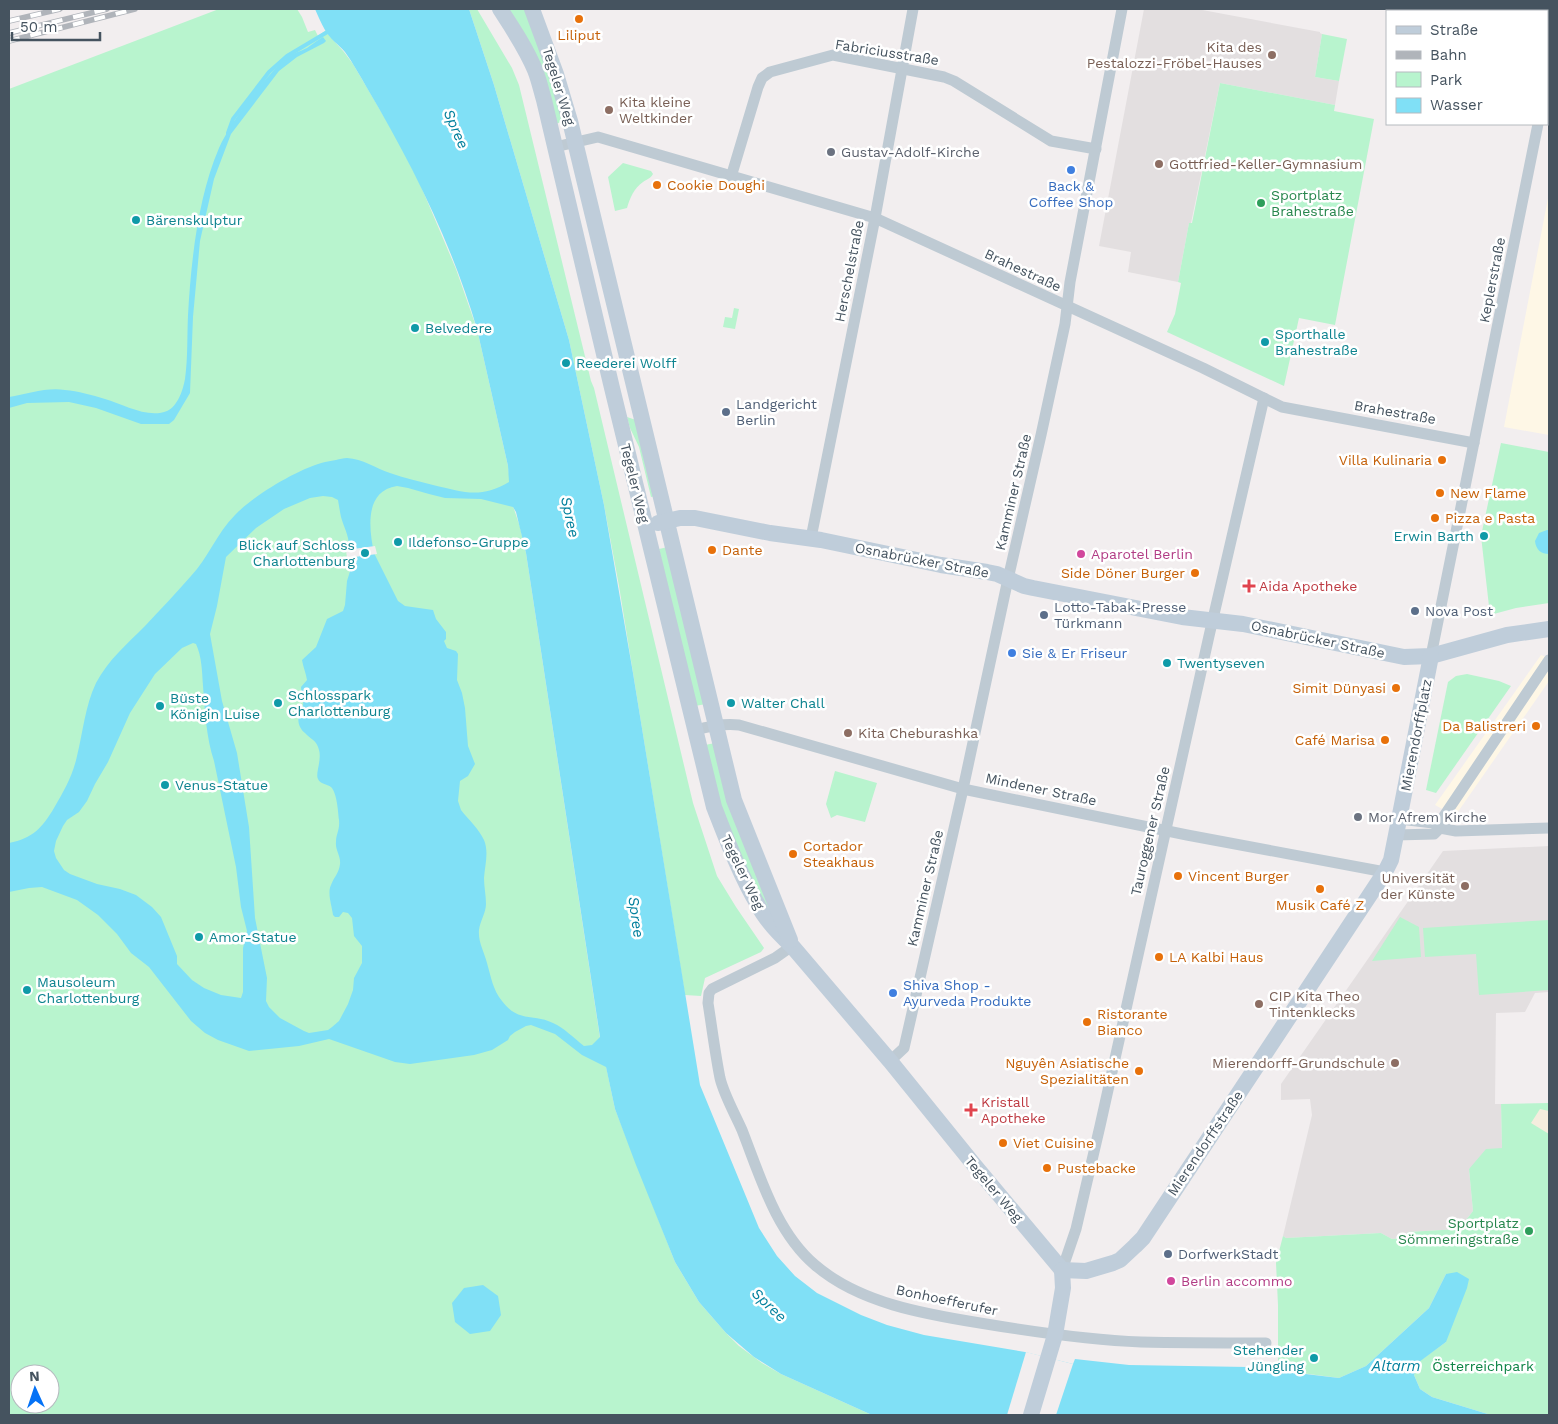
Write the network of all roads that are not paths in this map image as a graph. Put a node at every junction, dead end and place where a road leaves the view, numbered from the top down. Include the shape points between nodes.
1 (500, 9) edge
2 (532, 9) edge
3 (913, 9) edge
4 (1122, 9) edge
5 (902, 68) junction
6 (1538, 125) edge
7 (575, 142) junction
8 (555, 147) junction
9 (1096, 149) junction
10 (731, 177) junction
11 (875, 218) junction
12 (1067, 307) junction
13 (1264, 398) junction
14 (1474, 443) junction
15 (667, 521) junction
16 (646, 526) junction
17 (811, 538) junction
18 (1008, 579) junction
19 (1213, 620) junction
20 (1549, 629) edge
21 (1431, 656) junction
22 (1549, 660) edge
23 (716, 725) junction
24 (696, 730) junction
25 (963, 789) junction
26 (1400, 819) junction
27 (1440, 828) junction
28 (1549, 828) edge
29 (1166, 830) junction
30 (1396, 835) junction
31 (1385, 872) junction
32 (792, 946) junction
33 (890, 1061) junction
34 (1062, 1270) junction
35 (1055, 1335) junction
36 (1266, 1343) dead end
37 (1031, 1415) edge

1 - 8 main road, Tegeler Weg via 536,72
2 - 7 main road, Tegeler Weg via 556,74
3 - 5 street, Herschelstraße
4 - 9 street, Kamminer Straße
5 - 9 street, Fabriciusstraße via 954,80 1051,141
5 - 10 street, Fabriciusstraße via 833,55 766,74 758,87
5 - 11 street, Herschelstraße
6 - 14 street, Keplerstraße
7 - 8 street, Brahestraße
7 - 10 street, Brahestraße via 598,136
7 - 15 main road, Tegeler Weg
8 - 16 main road, Tegeler Weg
9 - 12 street, Kamminer Straße
10 - 11 street, Brahestraße
11 - 12 street, Brahestraße
11 - 17 street, Herschelstraße
12 - 13 street, Brahestraße
12 - 18 street, Kamminer Straße
13 - 14 street, Brahestraße via 1282,407
13 - 19 street, Tauroggener Straße
14 - 21 street, Mierendorffplatz
15 - 16 main road, Osnabrücker Straße
15 - 17 main road, Osnabrücker Straße via 695,518
15 - 23 main road, Tegeler Weg
16 - 24 main road, Tegeler Weg
17 - 18 main road, Osnabrücker Straße via 987,572
18 - 19 main road, Osnabrücker Straße via 1033,588
18 - 25 street, Kamminer Straße
19 - 21 main road, Osnabrücker Straße via 1399,656
19 - 29 street, Tauroggener Straße
20 - 21 main road via 1507,635
21 - 26 main road, Mierendorffplatz
22 - 27 street via 1444,816
23 - 24 street, Mindener Straße
23 - 25 street, Mindener Straße via 739,725
23 - 32 main road, Tegeler Weg via 734,800
24 - 32 main road, Tegeler Weg via 714,807 737,863 758,906
25 - 29 street, Mindener Straße
25 - 33 street, Kamminer Straße via 904,1048
26 - 27 street via 1433,823
26 - 30 main road, Mierendorffplatz
27 - 28 street via 1456,831
27 - 30 street via 1434,834
29 - 31 street, Mindener Straße
29 - 34 street, Tauroggener Straße via 1076,1229
30 - 31 main road, Mierendorffplatz
31 - 34 main road, Mierendorffstraße via 1135,1246 1113,1263 1086,1271
32 - 33 main road, Tegeler Weg
32 - 35 street, Bonhoefferufer via 775,958 712,989 708,1003 721,1080 772,1206 785,1229 815,1265 854,1290 878,1300 936,1316
33 - 34 main road, Tegeler Weg
34 - 35 main road via 1063,1288
35 - 36 street, Bonhoefferufer via 1140,1342
35 - 37 main road

